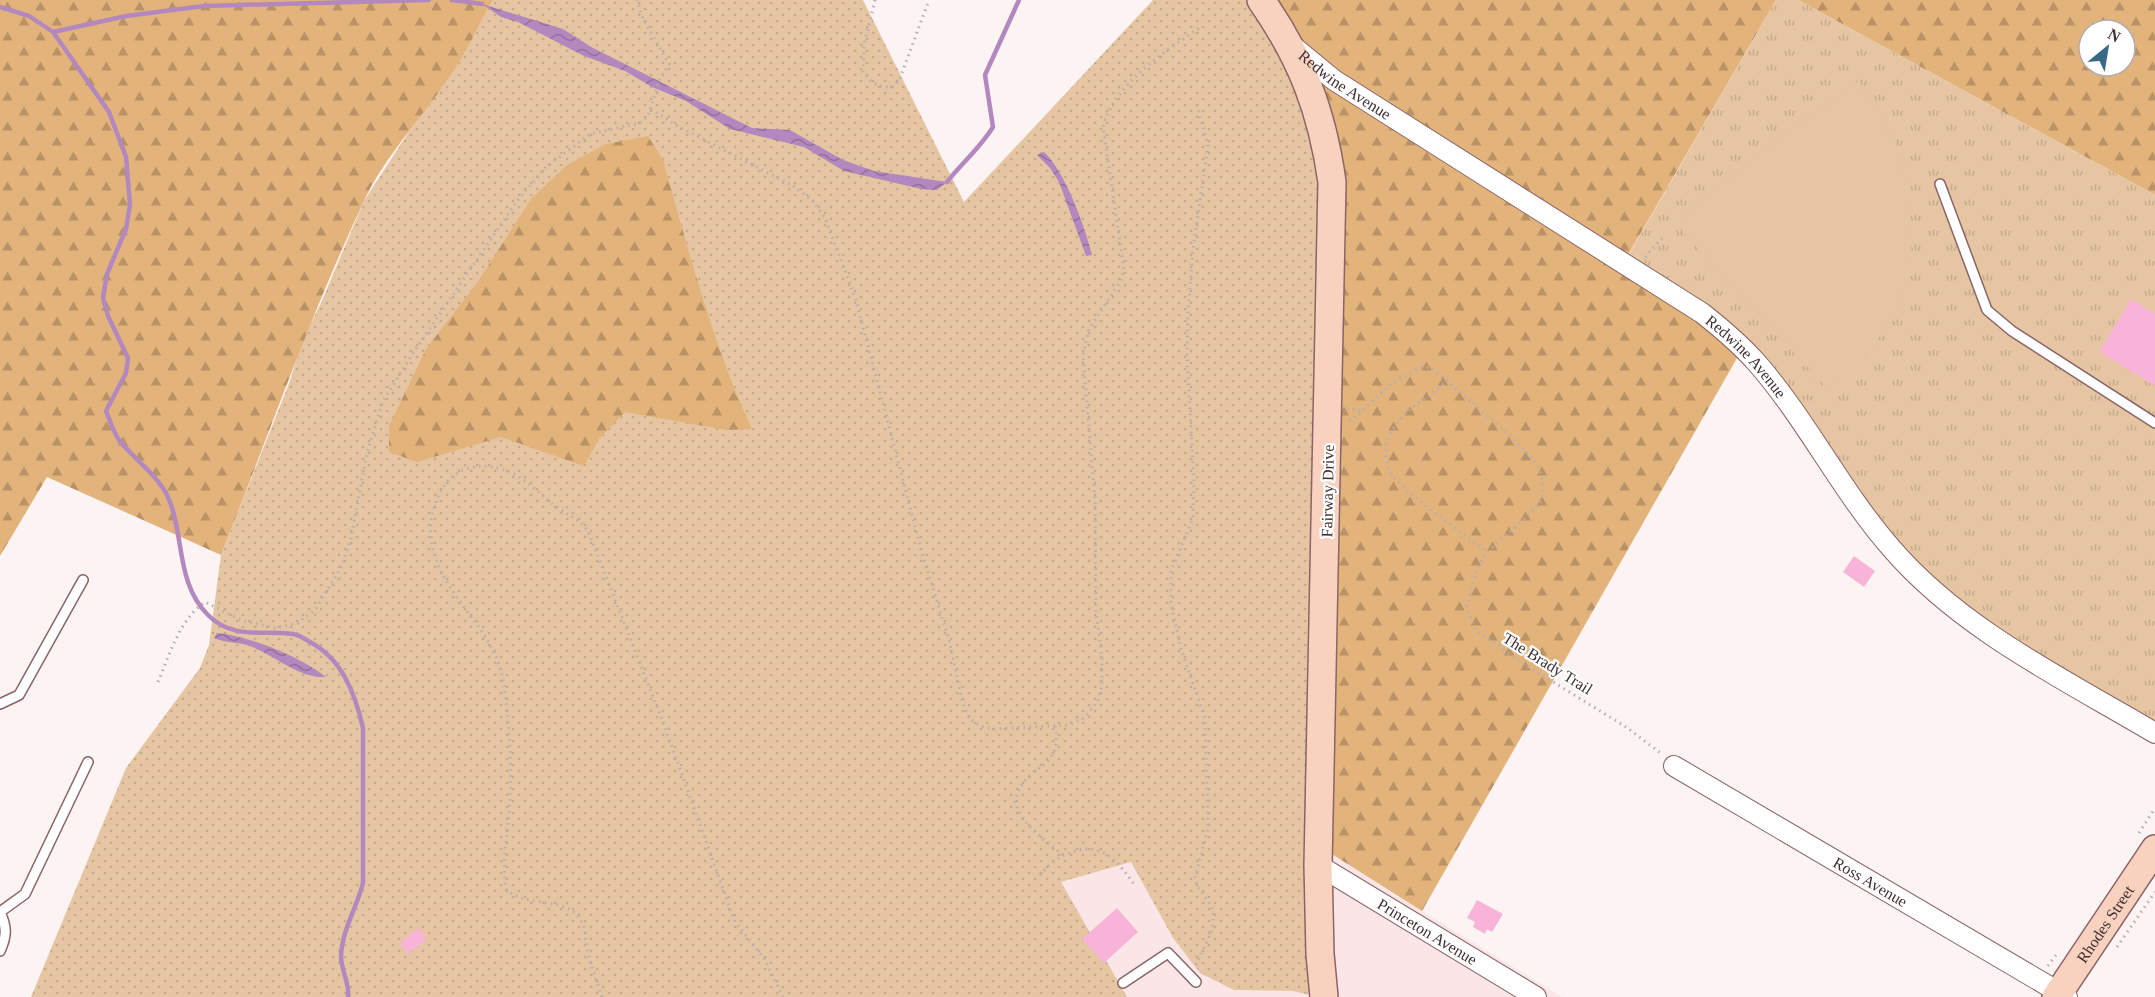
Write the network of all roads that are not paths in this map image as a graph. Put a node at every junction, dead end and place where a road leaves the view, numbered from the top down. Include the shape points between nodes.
1 (1262, 0) edge
2 (1285, 34) junction
3 (1940, 184) dead end
4 (2155, 423) edge
5 (83, 580) dead end
6 (0, 704) edge
7 (2155, 733) edge
8 (88, 762) dead end
9 (1674, 766) road end
10 (2155, 849) edge
11 (1318, 865) junction
12 (0, 912) edge
13 (0, 951) edge
14 (1193, 980) road end
15 (1124, 983) dead end
16 (2061, 995) edge
17 (1324, 997) edge
18 (1536, 997) edge

1 - 2 street, Fairway Drive
2 - 7 street, Redwine Avenue via 1300,53 1334,80 1702,313 1730,335 1756,362 1871,523 1917,575 2001,640
2 - 11 street, Fairway Drive via 1322,121 1332,182
3 - 4 lane via 1987,310 2012,331
5 - 6 lane via 19,695
8 - 12 lane via 25,894
9 - 16 street, Ross Avenue
10 - 16 street, Rhodes Street
11 - 17 street, Fairway Drive
11 - 18 street, Princeton Avenue
12 - 13 lane via 7,925
14 - 15 lane via 1168,953

